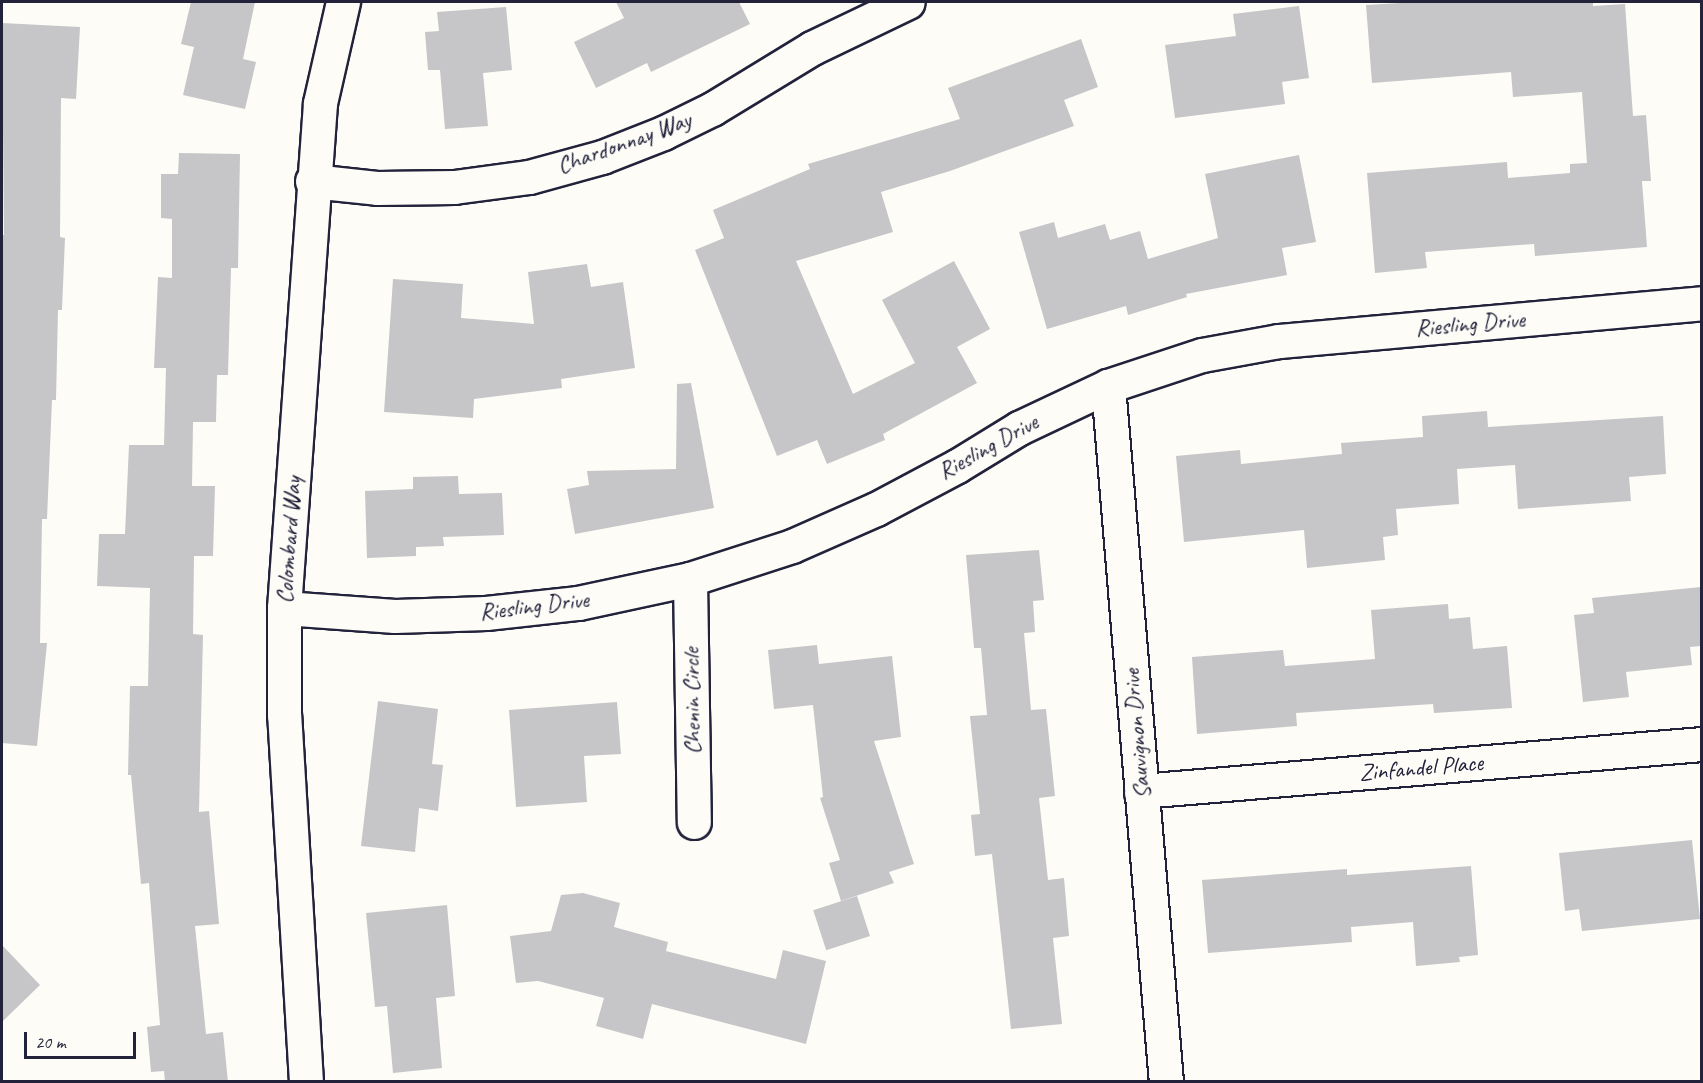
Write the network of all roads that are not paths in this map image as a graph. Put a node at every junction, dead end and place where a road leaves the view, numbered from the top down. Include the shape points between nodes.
1 (343, 2) edge
2 (908, 2) edge
3 (312, 181) junction
4 (1701, 303) edge
5 (1108, 386) junction
6 (690, 579) junction
7 (284, 608) junction
8 (1701, 744) edge
9 (1141, 791) junction
10 (694, 822) dead end
11 (306, 1082) edge
12 (1166, 1082) edge

1 - 3 street, Colombard Way via 320,103
2 - 3 street, Chardonnay Way via 812,48 712,109 602,157 529,177 453,187 377,188
3 - 7 street, Colombard Way
4 - 5 street, Riesling Drive via 1279,341 1202,356
5 - 6 street, Riesling Drive via 1019,428 876,509 792,546
5 - 9 street, Sauvignon Drive
6 - 7 street, Riesling Drive via 578,603 486,613 394,616
6 - 10 street, Chenin Circle
7 - 11 street, Colombard Way via 284,715
8 - 9 street, Zinfandel Place
9 - 12 street, Sauvignon Drive

